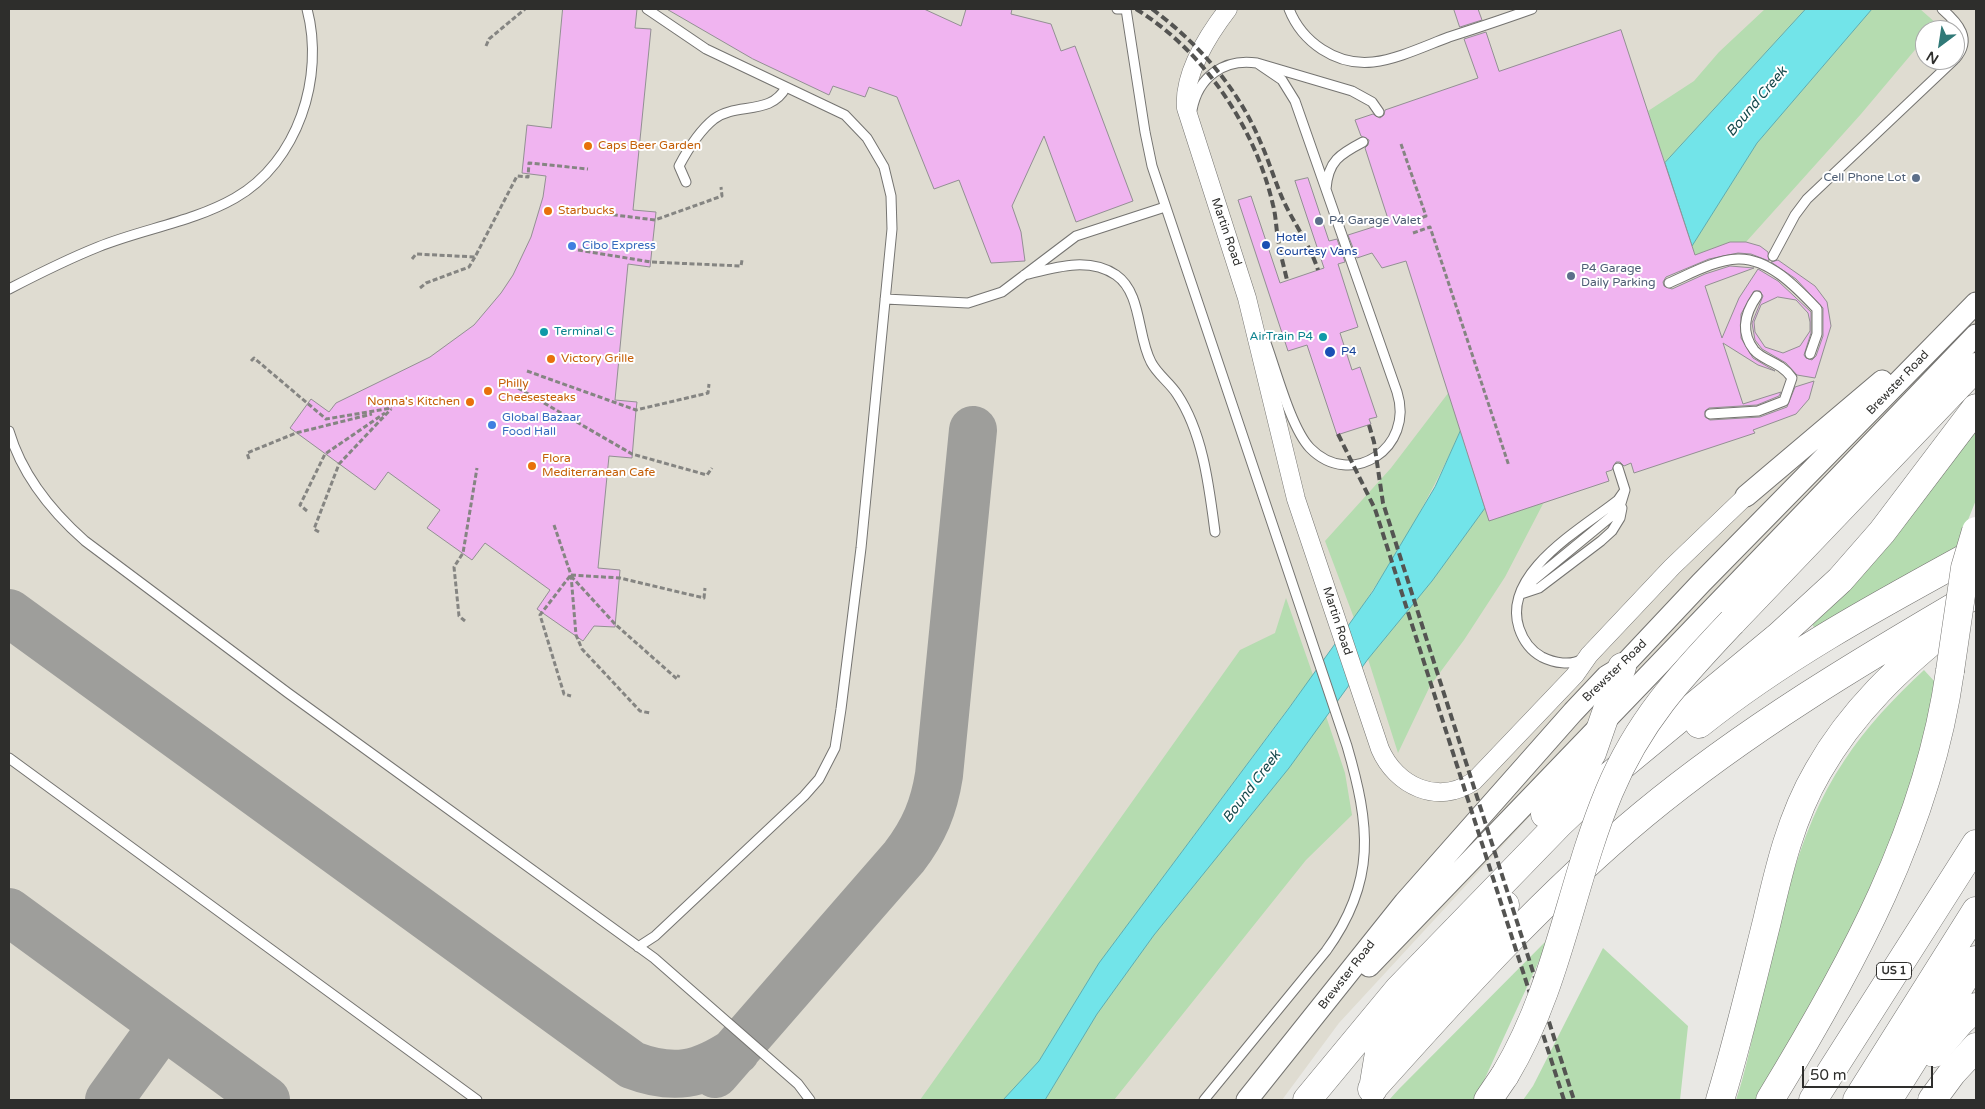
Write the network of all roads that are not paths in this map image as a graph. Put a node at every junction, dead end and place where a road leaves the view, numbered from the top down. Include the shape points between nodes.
1 (307, 9) edge
2 (647, 9) edge
3 (1118, 9) edge
4 (1127, 9) edge
5 (1228, 9) edge
6 (1289, 9) edge
7 (1532, 9) edge
8 (1942, 9) edge
9 (1955, 20) edge
10 (1257, 63) junction
11 (1942, 70) edge
12 (786, 86) junction
13 (1379, 112) dead end
14 (1193, 132) junction
15 (1363, 142) dead end
16 (686, 182) dead end
17 (1326, 192) junction
18 (1165, 207) junction
19 (1773, 256) dead end
20 (1240, 272) junction
21 (1024, 275) junction
22 (1669, 283) dead end
23 (9, 289) edge
24 (1757, 296) dead end
25 (885, 299) junction
26 (1976, 302) edge
27 (1976, 335) edge
28 (1810, 354) dead end
29 (1976, 367) edge
30 (1976, 408) edge
31 (1710, 414) dead end
32 (9, 431) edge
33 (1618, 468) dead end
34 (1625, 490) junction
35 (1746, 496) junction
36 (1778, 505) junction
37 (1976, 530) edge
38 (1215, 532) dead end
39 (1779, 538) junction
40 (1976, 552) edge
41 (1521, 594) junction
42 (1976, 594) edge
43 (1976, 606) edge
44 (1589, 655) junction
45 (1622, 667) junction
46 (1606, 718) junction
47 (9, 758) edge
48 (1976, 844) edge
49 (1976, 911) edge
50 (638, 947) junction
51 (1976, 960) edge
52 (1399, 990) junction
53 (1976, 1007) edge
54 (1296, 1039) junction
55 (1976, 1048) edge
56 (1368, 1094) edge
57 (477, 1100) edge
58 (810, 1100) edge
59 (1204, 1100) edge
60 (1247, 1100) edge
61 (1308, 1100) edge
62 (1488, 1100) edge
63 (1720, 1100) edge
64 (1770, 1100) edge
65 (1813, 1100) edge
66 (1857, 1100) edge
67 (1888, 1100) edge
68 (1899, 1100) edge
69 (1932, 1100) edge

1 - 23 lane via 312,51 306,102 296,132 278,160 256,184 215,207 99,247
2 - 12 lane via 706,49
3 - 4 lane
4 - 18 lane via 1148,149
5 - 14 street, Martin Road via 1186,84 1186,108
6 - 7 lane via 1302,34 1316,46 1333,55 1364,62 1390,58
8 - 9 lane
10 - 13 lane via 1352,91 1366,97
10 - 14 lane via 1237,62 1208,76 1193,105
10 - 17 lane via 1276,75 1292,93
11 - 19 lane via 1807,199
12 - 16 lane via 780,98 768,104 715,118 690,145 679,166
12 - 25 lane via 845,115 867,138 884,168 891,196 892,220
14 - 20 street, Martin Road
15 - 17 lane via 1336,159 1329,173
17 - 20 lane via 1400,400 1400,426 1388,447 1366,461 1343,464 1326,460 1306,443
18 - 21 lane via 1076,236
18 - 59 lane via 1347,746 1365,831 1365,857 1355,899 1344,926
20 - 44 street, Martin Road via 1289,473 1380,749 1394,772 1413,786 1429,792 1452,791 1467,786 1575,675
21 - 25 lane via 1002,292 968,303
21 - 38 lane via 1070,264 1098,267 1116,275 1128,288 1151,362 1188,413 1205,468
22 - 28 lane via 1721,262 1739,259 1770,268 1817,309 1817,334
24 - 31 lane via 1747,310 1745,330 1755,351 1785,368 1792,378 1784,401 1758,411
25 - 50 lane via 861,548 835,748 819,779 804,796 655,936
26 - 35 street
26 - 36 street, Brewster Road
27 - 39 street, Brewster Road
29 - 62 highway, bridge via 1732,622 1664,696 1640,731 1624,760 1592,838 1542,1001 1520,1049
30 - 52 highway via 1882,532 1840,580 1779,636 1594,790
32 - 50 lane via 22,463 40,492 58,518 85,541
33 - 34 lane
34 - 41 lane via 1618,500 1542,560
34 - 41 lane via 1620,518 1612,531 1538,588
35 - 36 street via 1763,494
35 - 44 street, Martin Road via 1672,567
36 - 39 street via 1782,518
36 - 45 street, Brewster Road
37 - 64 highway, bridge via 1965,568 1938,742 1903,848 1848,964
39 - 46 street, Brewster Road
40 - 56 highway via 1781,665 1704,720 1616,794 1506,903 1378,1053
41 - 44 lane via 1517,621 1523,638 1534,651 1562,663 1579,661
42 - 56 highway via 1770,720 1644,814 1526,922
43 - 63 highway via 1916,653 1878,689 1846,728 1813,779 1784,852
45 - 46 highway
45 - 54 street, Brewster Road via 1607,676 1506,786 1391,918
46 - 52 highway via 1592,753 1578,776 1474,894
46 - 54 street, Brewster Road
47 - 57 lane
48 - 65 highway, US 1
49 - 66 highway
50 - 58 lane via 677,977 798,1084
51 - 67 highway
52 - 61 highway
53 - 68 highway via 1950,1033
54 - 60 street, Brewster Road
55 - 69 highway

